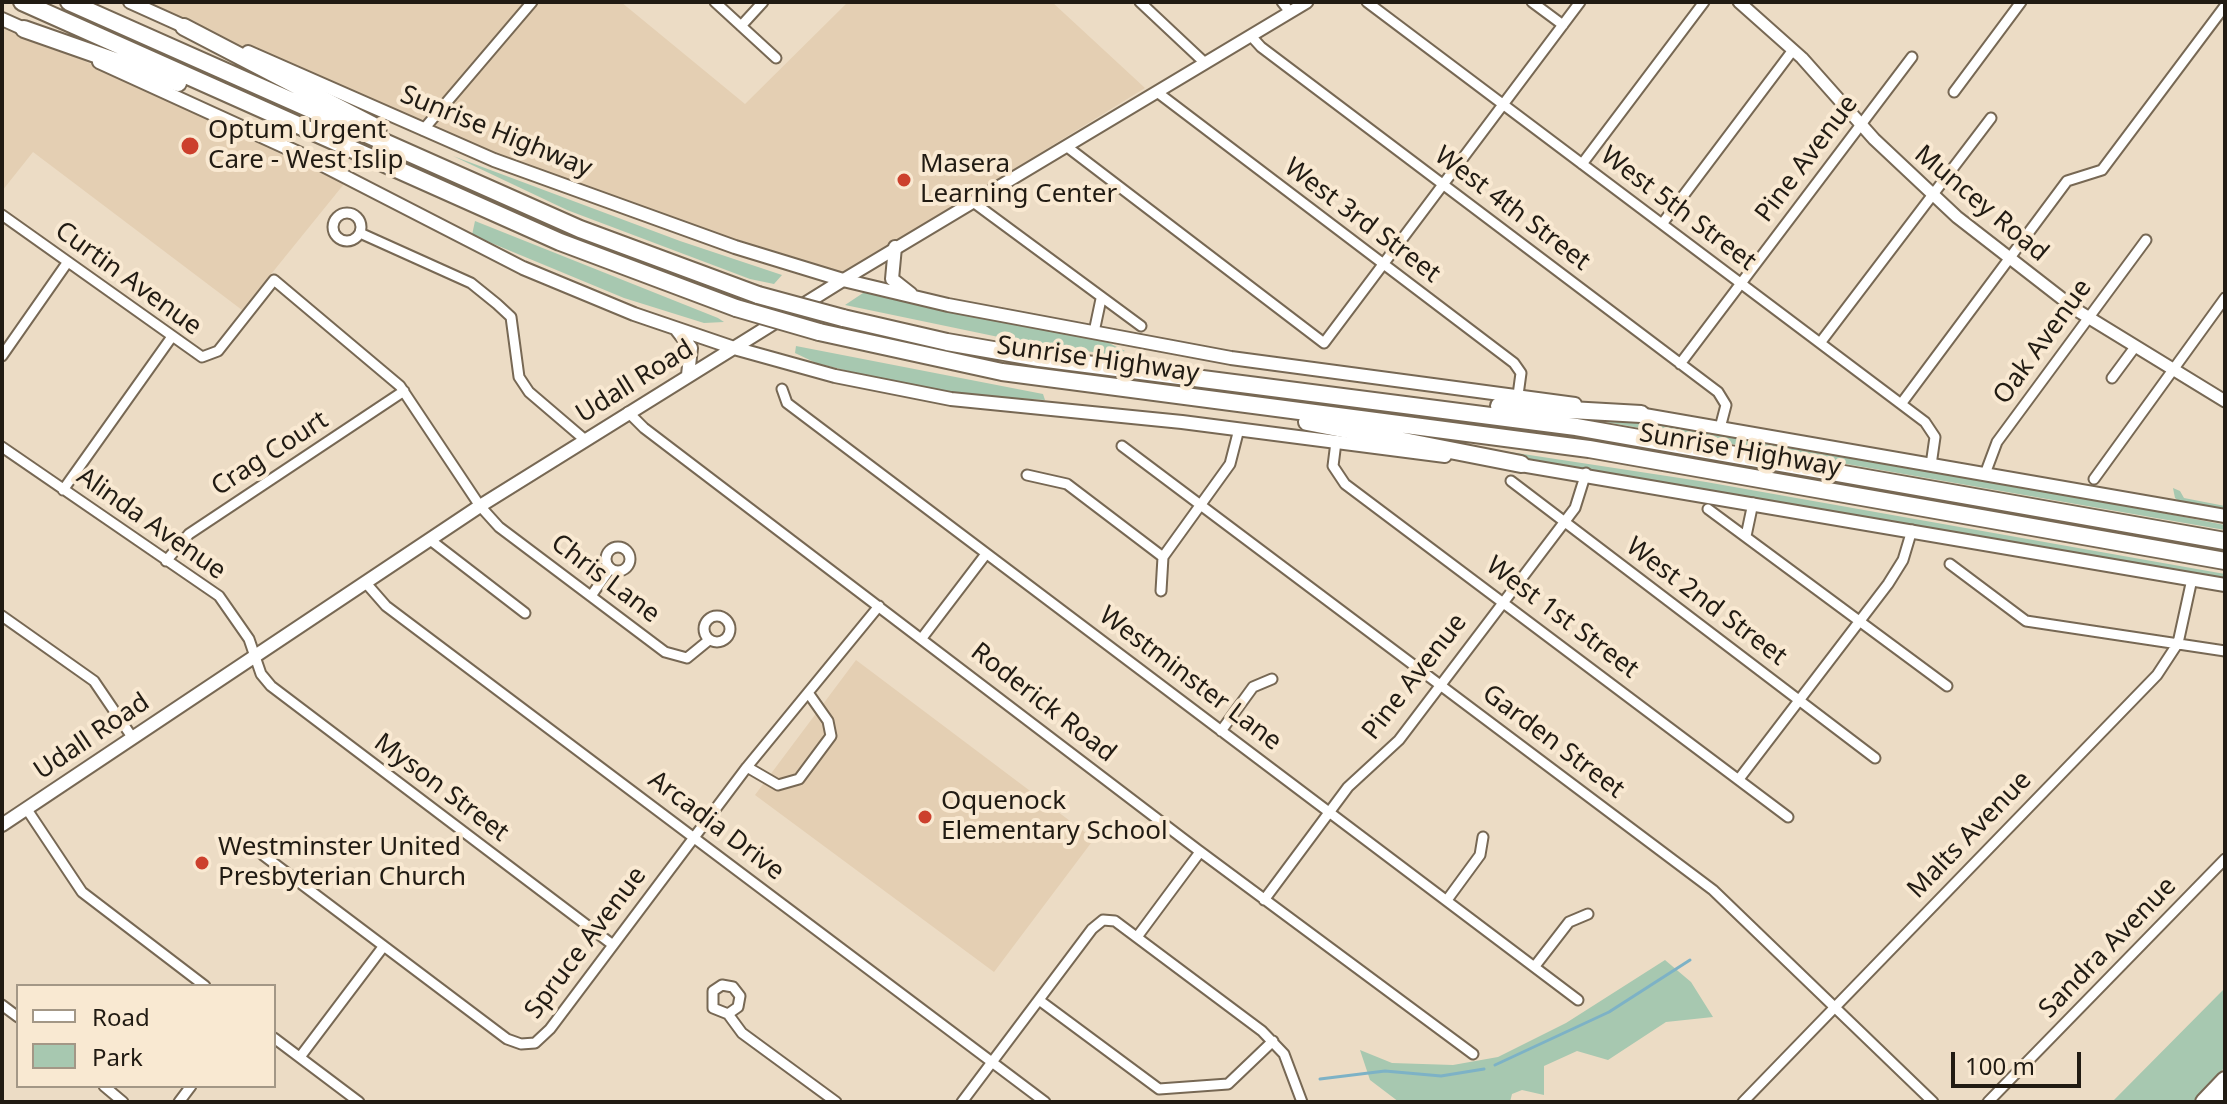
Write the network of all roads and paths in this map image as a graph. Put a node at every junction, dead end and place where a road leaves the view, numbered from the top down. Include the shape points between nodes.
1 (22, 2) edge
2 (69, 2) edge
3 (532, 2) edge
4 (715, 2) edge
5 (763, 2) edge
6 (1140, 2) edge
7 (1307, 2) edge
8 (1367, 2) edge
9 (1532, 2) edge
10 (1580, 2) edge
11 (1704, 2) edge
12 (1739, 2) edge
13 (2021, 2) edge
14 (134, 3) edge
15 (2225, 6) edge
16 (1286, 7) edge
17 (2, 19) edge
18 (1563, 25) junction
19 (741, 26) junction
20 (184, 27) junction
21 (24, 29) junction
22 (1251, 36) junction
23 (1793, 50) junction
24 (1912, 57) dead end
25 (776, 58) dead end
26 (1205, 63) junction
27 (1157, 92) junction
28 (1954, 92) dead end
29 (1503, 105) junction
30 (1991, 118) dead end
31 (289, 121) junction
32 (1861, 124) junction
33 (423, 130) junction
34 (1066, 146) junction
35 (1582, 164) junction
36 (440, 167) junction
37 (1443, 185) junction
38 (1931, 196) junction
39 (973, 202) junction
40 (2, 215) edge
41 (1662, 224) junction
42 (360, 233) dead end
43 (2146, 240) dead end
44 (895, 247) junction
45 (2008, 258) junction
46 (67, 263) junction
47 (1383, 264) junction
48 (843, 280) junction
49 (1741, 283) junction
50 (917, 298) junction
51 (2225, 298) edge
52 (1101, 299) junction
53 (2088, 317) junction
54 (1141, 326) dead end
55 (675, 328) junction
56 (1094, 332) junction
57 (171, 338) junction
58 (1820, 343) junction
59 (2135, 347) junction
60 (734, 348) junction
61 (2, 356) edge
62 (1680, 364) junction
63 (2173, 371) junction
64 (688, 375) junction
65 (2112, 378) dead end
66 (782, 389) dead end
67 (404, 391) junction
68 (1518, 395) junction
69 (2225, 401) edge
70 (1232, 402) junction
71 (1901, 404) junction
72 (1421, 406) junction
73 (628, 412) junction
74 (1641, 414) junction
75 (1720, 428) junction
76 (1239, 429) junction
77 (584, 439) junction
78 (1336, 442) junction
79 (1122, 446) dead end
80 (2, 447) edge
81 (1521, 464) junction
82 (1931, 465) junction
83 (1586, 473) junction
84 (1985, 474) junction
85 (1027, 475) dead end
86 (2094, 479) dead end
87 (1511, 481) dead end
88 (63, 490) junction
89 (1753, 503) junction
90 (1200, 505) junction
91 (480, 506) junction
92 (1708, 509) dead end
93 (2225, 516) edge
94 (1564, 522) junction
95 (1912, 530) junction
96 (1746, 536) junction
97 (429, 539) junction
98 (2225, 541) edge
99 (986, 554) junction
100 (1163, 557) junction
101 (166, 561) junction
102 (2225, 561) edge
103 (1950, 564) dead end
104 (610, 569) dead end
105 (2192, 579) junction
106 (365, 582) junction
107 (2225, 585) edge
108 (1161, 591) dead end
109 (591, 596) junction
110 (1502, 601) junction
111 (879, 606) junction
112 (525, 613) dead end
113 (2, 616) edge
114 (1859, 622) junction
115 (922, 638) junction
116 (709, 640) dead end
117 (2178, 643) junction
118 (2225, 651) edge
119 (255, 656) junction
120 (1272, 679) dead end
121 (1440, 685) junction
122 (1947, 686) dead end
123 (809, 694) junction
124 (1800, 701) junction
125 (1221, 731) junction
126 (132, 737) junction
127 (1875, 758) dead end
128 (747, 767) junction
129 (1739, 779) junction
130 (26, 808) junction
131 (1330, 811) junction
132 (1788, 817) dead end
133 (2, 825) edge
134 (695, 837) junction
135 (1483, 837) dead end
136 (1200, 852) junction
137 (263, 855) dead end
138 (2225, 859) edge
139 (1264, 900) junction
140 (1447, 900) junction
141 (1588, 914) dead end
142 (1137, 937) junction
143 (613, 945) junction
144 (383, 947) junction
145 (1535, 966) junction
146 (202, 984) edge
147 (1039, 1000) junction
148 (1578, 1000) dead end
149 (1834, 1007) junction
150 (728, 1014) dead end
151 (276, 1039) edge
152 (1273, 1041) junction
153 (1473, 1054) dead end
154 (300, 1057) junction
155 (992, 1062) junction
156 (2225, 1080) edge
157 (106, 1088) edge
158 (123, 1102) edge
159 (359, 1102) edge
160 (836, 1102) edge
161 (962, 1102) edge
162 (1045, 1102) edge
163 (1302, 1102) edge
164 (1743, 1102) edge
165 (1933, 1102) edge
166 (1988, 1102) edge
167 (2204, 1102) edge

1 - 31 highway, Sunrise Highway
2 - 36 highway, Sunrise Highway
3 - 33 street
4 - 19 street
5 - 19 street
6 - 26 street
7 - 16 street, Udall Road
8 - 29 street, West 5th Street
9 - 18 street
10 - 18 street
11 - 35 street
12 - 23 street, Muncey Road
13 - 28 street
14 - 20 main road, Sunrise Highway
15 - 45 street via 2102,170 2067,181
16 - 22 street, Udall Road
17 - 21 main road
18 - 29 street
19 - 25 street
20 - 33 main road, Sunrise Highway
20 - 36 highway via 381,130
21 - 31 highway
21 - 55 main road via 305,156 512,263
22 - 26 street, Udall Road
22 - 37 street, West 4th Street
23 - 32 street, Muncey Road
23 - 41 street
24 - 32 street, Pine Avenue
26 - 27 street, Udall Road
27 - 34 street, Udall Road
27 - 47 street, West 3rd Street
29 - 35 street, West 5th Street
29 - 37 street
30 - 38 street
31 - 70 highway, Sunrise Highway, bridge via 581,251 736,308 1002,372
32 - 38 street, Muncey Road
32 - 49 street, Pine Avenue
33 - 48 main road, Sunrise Highway via 712,239
34 - 39 street, Udall Road
34 - 47 street via 1324,343
35 - 41 street, West 5th Street
36 - 72 highway, Sunrise Highway, bridge via 613,243 758,295 843,318 1028,356
37 - 47 street
37 - 62 street, West 4th Street
38 - 45 street, Muncey Road
38 - 58 street
39 - 44 street, Udall Road
39 - 52 street
40 - 46 street, Curtin Avenue
41 - 49 street, West 5th Street
42 - 77 street via 471,283 497,304 511,317 519,377
43 - 53 street, Oak Avenue
44 - 48 street, Udall Road
44 - 50 main road via 892,279
45 - 53 street, Muncey Road
45 - 71 street
46 - 57 street, Curtin Avenue
46 - 61 street
47 - 68 street, West 3rd Street via 1517,365
48 - 50 main road, Sunrise Highway
48 - 60 main road, Udall Road
49 - 58 street, West 5th Street
49 - 62 street, Pine Avenue
50 - 56 main road, Sunrise Highway
51 - 63 street
52 - 54 street
52 - 56 street
53 - 59 street, Muncey Road
53 - 84 street, Oak Avenue via 1997,442
55 - 60 main road
55 - 64 main road via 691,348
56 - 68 main road, Sunrise Highway via 1261,362
57 - 67 street, Curtin Avenue via 197,356 212,356 274,280
57 - 88 street
58 - 71 street, West 5th Street
59 - 63 street, Muncey Road
59 - 65 street
60 - 64 main road, Udall Road
60 - 76 main road, Sunrise Highway via 928,396
62 - 75 street, West 4th Street via 1724,398
63 - 69 street, Muncey Road
63 - 86 street
64 - 73 main road, Udall Road
66 - 99 street, Westminster Lane via 787,403
67 - 91 street, Curtin Avenue
67 - 101 street, Crag Court via 189,534
68 - 74 main road, Sunrise Highway
70 - 81 highway
70 - 102 highway, Sunrise Highway via 1589,449
71 - 82 street, West 5th Street via 1934,433
72 - 74 highway
72 - 98 highway, Sunrise Highway via 1606,432
73 - 77 main road, Udall Road
73 - 111 street, Roderick Road
74 - 75 main road, Sunrise Highway
75 - 82 main road, Sunrise Highway
76 - 78 main road, Sunrise Highway
76 - 90 street via 1232,459
77 - 91 main road, Udall Road
78 - 81 main road, Sunrise Highway
78 - 110 street, West 1st Street via 1333,466 1345,484
79 - 90 street, Garden Street
80 - 88 street, Alinda Avenue
81 - 83 main road, Sunrise Highway
82 - 84 main road, Sunrise Highway
83 - 89 main road, Sunrise Highway
83 - 94 street, Pine Avenue via 1578,503
84 - 93 main road, Sunrise Highway
85 - 100 street via 1067,484
87 - 94 street, West 2nd Street
88 - 101 street, Alinda Avenue
89 - 95 main road, Sunrise Highway
89 - 96 street
90 - 100 street
90 - 121 street, Garden Street
91 - 97 main road, Udall Road
91 - 109 street, Chris Lane via 499,527
92 - 96 street
94 - 110 street, Pine Avenue
94 - 124 street, West 2nd Street
95 - 105 main road, Sunrise Highway
95 - 114 street via 1896,572
96 - 114 street
97 - 106 main road, Udall Road
97 - 112 street
99 - 115 street
99 - 125 street, Westminster Lane
100 - 108 street
101 - 119 street, Alinda Avenue via 223,599
103 - 117 street via 2026,621
104 - 109 street
105 - 107 main road, Sunrise Highway
105 - 117 street, Malts Avenue
106 - 119 main road, Udall Road
106 - 134 street, Arcadia Drive via 386,606
109 - 116 street, Chris Lane via 676,657 687,658
110 - 121 street, Pine Avenue
110 - 129 street, West 1st Street
111 - 115 street, Roderick Road
111 - 123 street, Spruce Avenue
113 - 126 street via 94,681
114 - 122 street
114 - 124 street
115 - 136 street, Roderick Road
117 - 118 street
117 - 149 street, Malts Avenue via 2157,675
119 - 126 main road, Udall Road
119 - 143 street, Myson Street via 271,686
120 - 125 street via 1253,687
121 - 131 street, Pine Avenue via 1399,740 1360,774
121 - 149 street, Garden Street via 1721,896
123 - 128 street, Spruce Avenue
123 - 128 street via 828,721 831,736 799,779 778,785
124 - 127 street, West 2nd Street
124 - 129 street
125 - 131 street, Westminster Lane
126 - 130 main road, Udall Road
128 - 134 street, Spruce Avenue
129 - 132 street, West 1st Street
130 - 133 main road, Udall Road
130 - 146 street via 82,892
131 - 139 street, Pine Avenue
131 - 140 street, Westminster Lane
134 - 143 street, Spruce Avenue
134 - 155 street, Arcadia Drive
135 - 140 street via 1480,855
136 - 139 street, Roderick Road
136 - 142 street
137 - 144 street, Spruce Avenue
138 - 166 street, Sandra Avenue
139 - 153 street, Roderick Road
140 - 145 street, Westminster Lane
141 - 145 street via 1569,922
142 - 147 street via 1115,921 1103,920
142 - 152 street
143 - 144 street, Spruce Avenue via 546,1034 525,1045 503,1037
144 - 154 street
145 - 148 street, Westminster Lane
147 - 152 street via 1159,1089 1228,1084
147 - 155 street
149 - 164 street, Malts Avenue
149 - 165 street, Garden Street
150 - 160 street via 742,1033
151 - 154 street
152 - 163 street via 1284,1054
154 - 159 street
155 - 161 street
155 - 162 street, Arcadia Drive
156 - 167 highway
157 - 158 street

